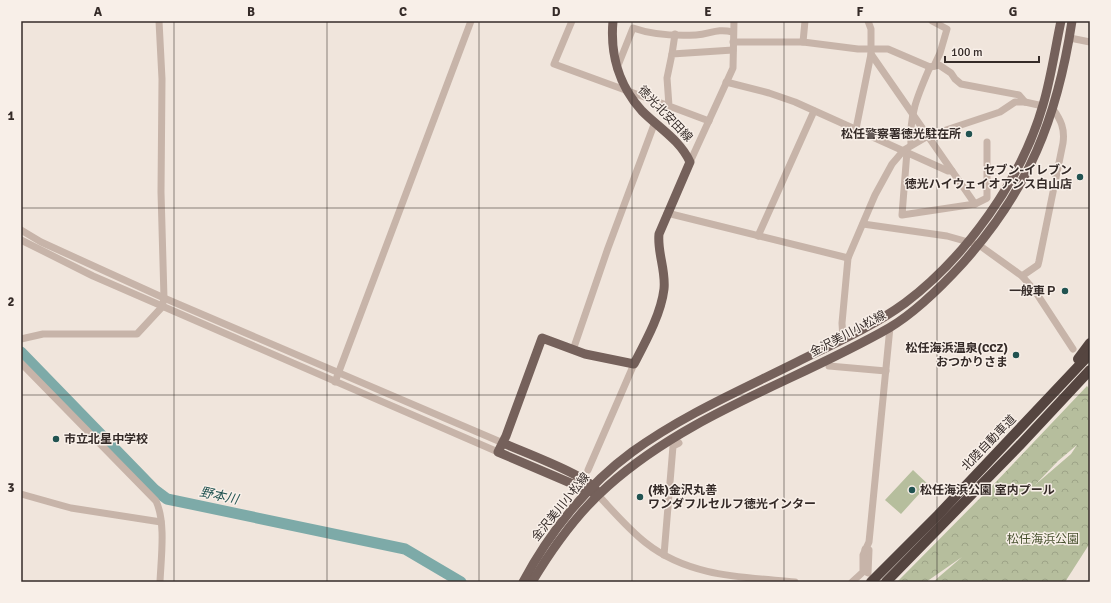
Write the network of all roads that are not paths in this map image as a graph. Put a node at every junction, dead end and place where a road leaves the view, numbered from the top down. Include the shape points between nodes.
1 (159, 21) edge
2 (471, 21) edge
3 (572, 21) edge
4 (613, 21) edge
5 (734, 21) edge
6 (805, 21) edge
7 (868, 21) edge
8 (932, 21) edge
9 (1061, 21) edge
10 (1072, 21) edge
11 (634, 24) edge
12 (733, 32) junction
13 (675, 34) junction
14 (1070, 38) junction
15 (733, 42) junction
16 (803, 42) junction
17 (1090, 42) edge
18 (732, 50) junction
19 (871, 51) junction
20 (672, 54) junction
21 (932, 67) junction
22 (617, 69) junction
23 (726, 82) junction
24 (627, 92) junction
25 (1025, 102) junction
26 (669, 106) junction
27 (1043, 106) junction
28 (1052, 109) junction
29 (814, 111) junction
30 (912, 112) junction
31 (709, 121) junction
32 (655, 122) junction
33 (856, 129) junction
34 (928, 136) junction
35 (987, 142) dead end
36 (907, 149) junction
37 (690, 162) junction
38 (952, 171) junction
39 (975, 204) junction
40 (667, 214) junction
41 (902, 215) junction
42 (863, 224) junction
43 (901, 228) junction
44 (21, 230) edge
45 (758, 236) junction
46 (21, 240) edge
47 (968, 242) junction
48 (978, 245) junction
49 (848, 258) junction
50 (1022, 276) junction
51 (164, 298) junction
52 (162, 307) junction
53 (890, 327) junction
54 (21, 339) edge
55 (844, 340) junction
56 (1090, 343) edge
57 (1073, 349) dead end
58 (573, 350) junction
59 (1090, 354) edge
60 (21, 363) edge
61 (634, 364) junction
62 (829, 366) dead end
63 (1090, 370) edge
64 (886, 371) junction
65 (340, 372) junction
66 (1090, 375) edge
67 (335, 382) junction
68 (1012, 439) junction
69 (679, 442) dead end
70 (503, 443) junction
71 (1019, 446) junction
72 (498, 452) junction
73 (588, 470) dead end
74 (591, 488) junction
75 (21, 494) edge
76 (598, 495) junction
77 (161, 522) junction
78 (865, 549) junction
79 (664, 555) junction
80 (870, 577) edge
81 (160, 582) edge
82 (523, 582) edge
83 (532, 582) edge
84 (795, 582) edge
85 (852, 582) edge
86 (886, 582) edge

1 - 51 street
2 - 65 street
3 - 24 street via 554,64
4 - 22 main road, 徳光北安田線 via 611,44
5 - 12 street
6 - 16 street
7 - 19 street via 871,29
8 - 21 street via 947,29 940,53
9 - 27 main road, 金沢美川小松線
10 - 14 main road, 金沢美川小松線
11 - 13 street via 649,33
11 - 22 street
12 - 13 street via 714,30 696,35
12 - 15 street
13 - 20 street
14 - 17 street
14 - 28 main road, 金沢美川小松線
15 - 16 street
15 - 18 street
16 - 19 street
18 - 20 street
18 - 23 street via 733,68
19 - 21 street via 888,49
19 - 30 street
19 - 33 street
20 - 26 street via 667,78
21 - 25 street via 938,65 951,73 961,84 1019,95
21 - 30 street
22 - 24 main road, 徳光北安田線
23 - 29 street via 769,93
23 - 31 street
24 - 26 street
24 - 32 main road, 徳光北安田線
25 - 27 street
25 - 34 street via 1015,102 1000,112
26 - 31 street
27 - 47 main road, 金沢美川小松線 via 1016,170
28 - 48 main road, 金沢美川小松線 via 1041,143 1016,194
28 - 50 street via 1060,118 1064,133 1063,143 1040,261
29 - 33 street
29 - 45 street
30 - 34 street
30 - 36 street
31 - 37 street
32 - 37 main road, 徳光北安田線 via 680,146
32 - 58 street
33 - 36 street
34 - 36 street
34 - 38 street
35 - 39 street via 987,198
36 - 38 street
36 - 41 street
36 - 42 street via 892,164
37 - 40 main road, 徳光北安田線
38 - 39 street
39 - 41 street
40 - 45 street
40 - 61 main road, 徳光北安田線 via 658,244 664,272 664,289 656,317
41 - 43 street
42 - 43 street
42 - 49 street
43 - 47 street
44 - 51 street via 60,251
45 - 49 street
46 - 52 street
47 - 48 street
47 - 55 main road, 金沢美川小松線 via 930,282 904,304
48 - 50 street
48 - 53 main road, 金沢美川小松線 via 945,283
49 - 55 street via 842,323
50 - 57 street via 1035,291
51 - 52 street
51 - 65 street
52 - 54 street via 137,334 43,334
52 - 67 street
53 - 64 street
53 - 76 main road, 金沢美川小松線 via 732,404 678,434 645,456
55 - 74 main road, 金沢美川小松線 via 688,416 631,452
56 - 68 highway
58 - 61 main road
58 - 70 main road via 542,338
59 - 68 highway, 北陸自動車道
60 - 77 street via 156,501
61 - 73 street
62 - 64 street
63 - 71 highway, 北陸自動車道
64 - 78 street via 869,542
65 - 67 street
65 - 70 street
66 - 71 highway
67 - 72 street
68 - 80 highway, 北陸自動車道
69 - 79 street via 673,446
70 - 72 main road
70 - 74 main road via 578,476
71 - 86 highway, 北陸自動車道
72 - 74 main road
74 - 76 main road
74 - 82 main road, 金沢美川小松線 via 554,533
75 - 77 street via 71,508
76 - 79 street via 634,532
76 - 83 main road, 金沢美川小松線 via 560,539
77 - 81 street
78 - 80 street via 869,550
78 - 85 street via 863,572
79 - 84 street via 708,573

